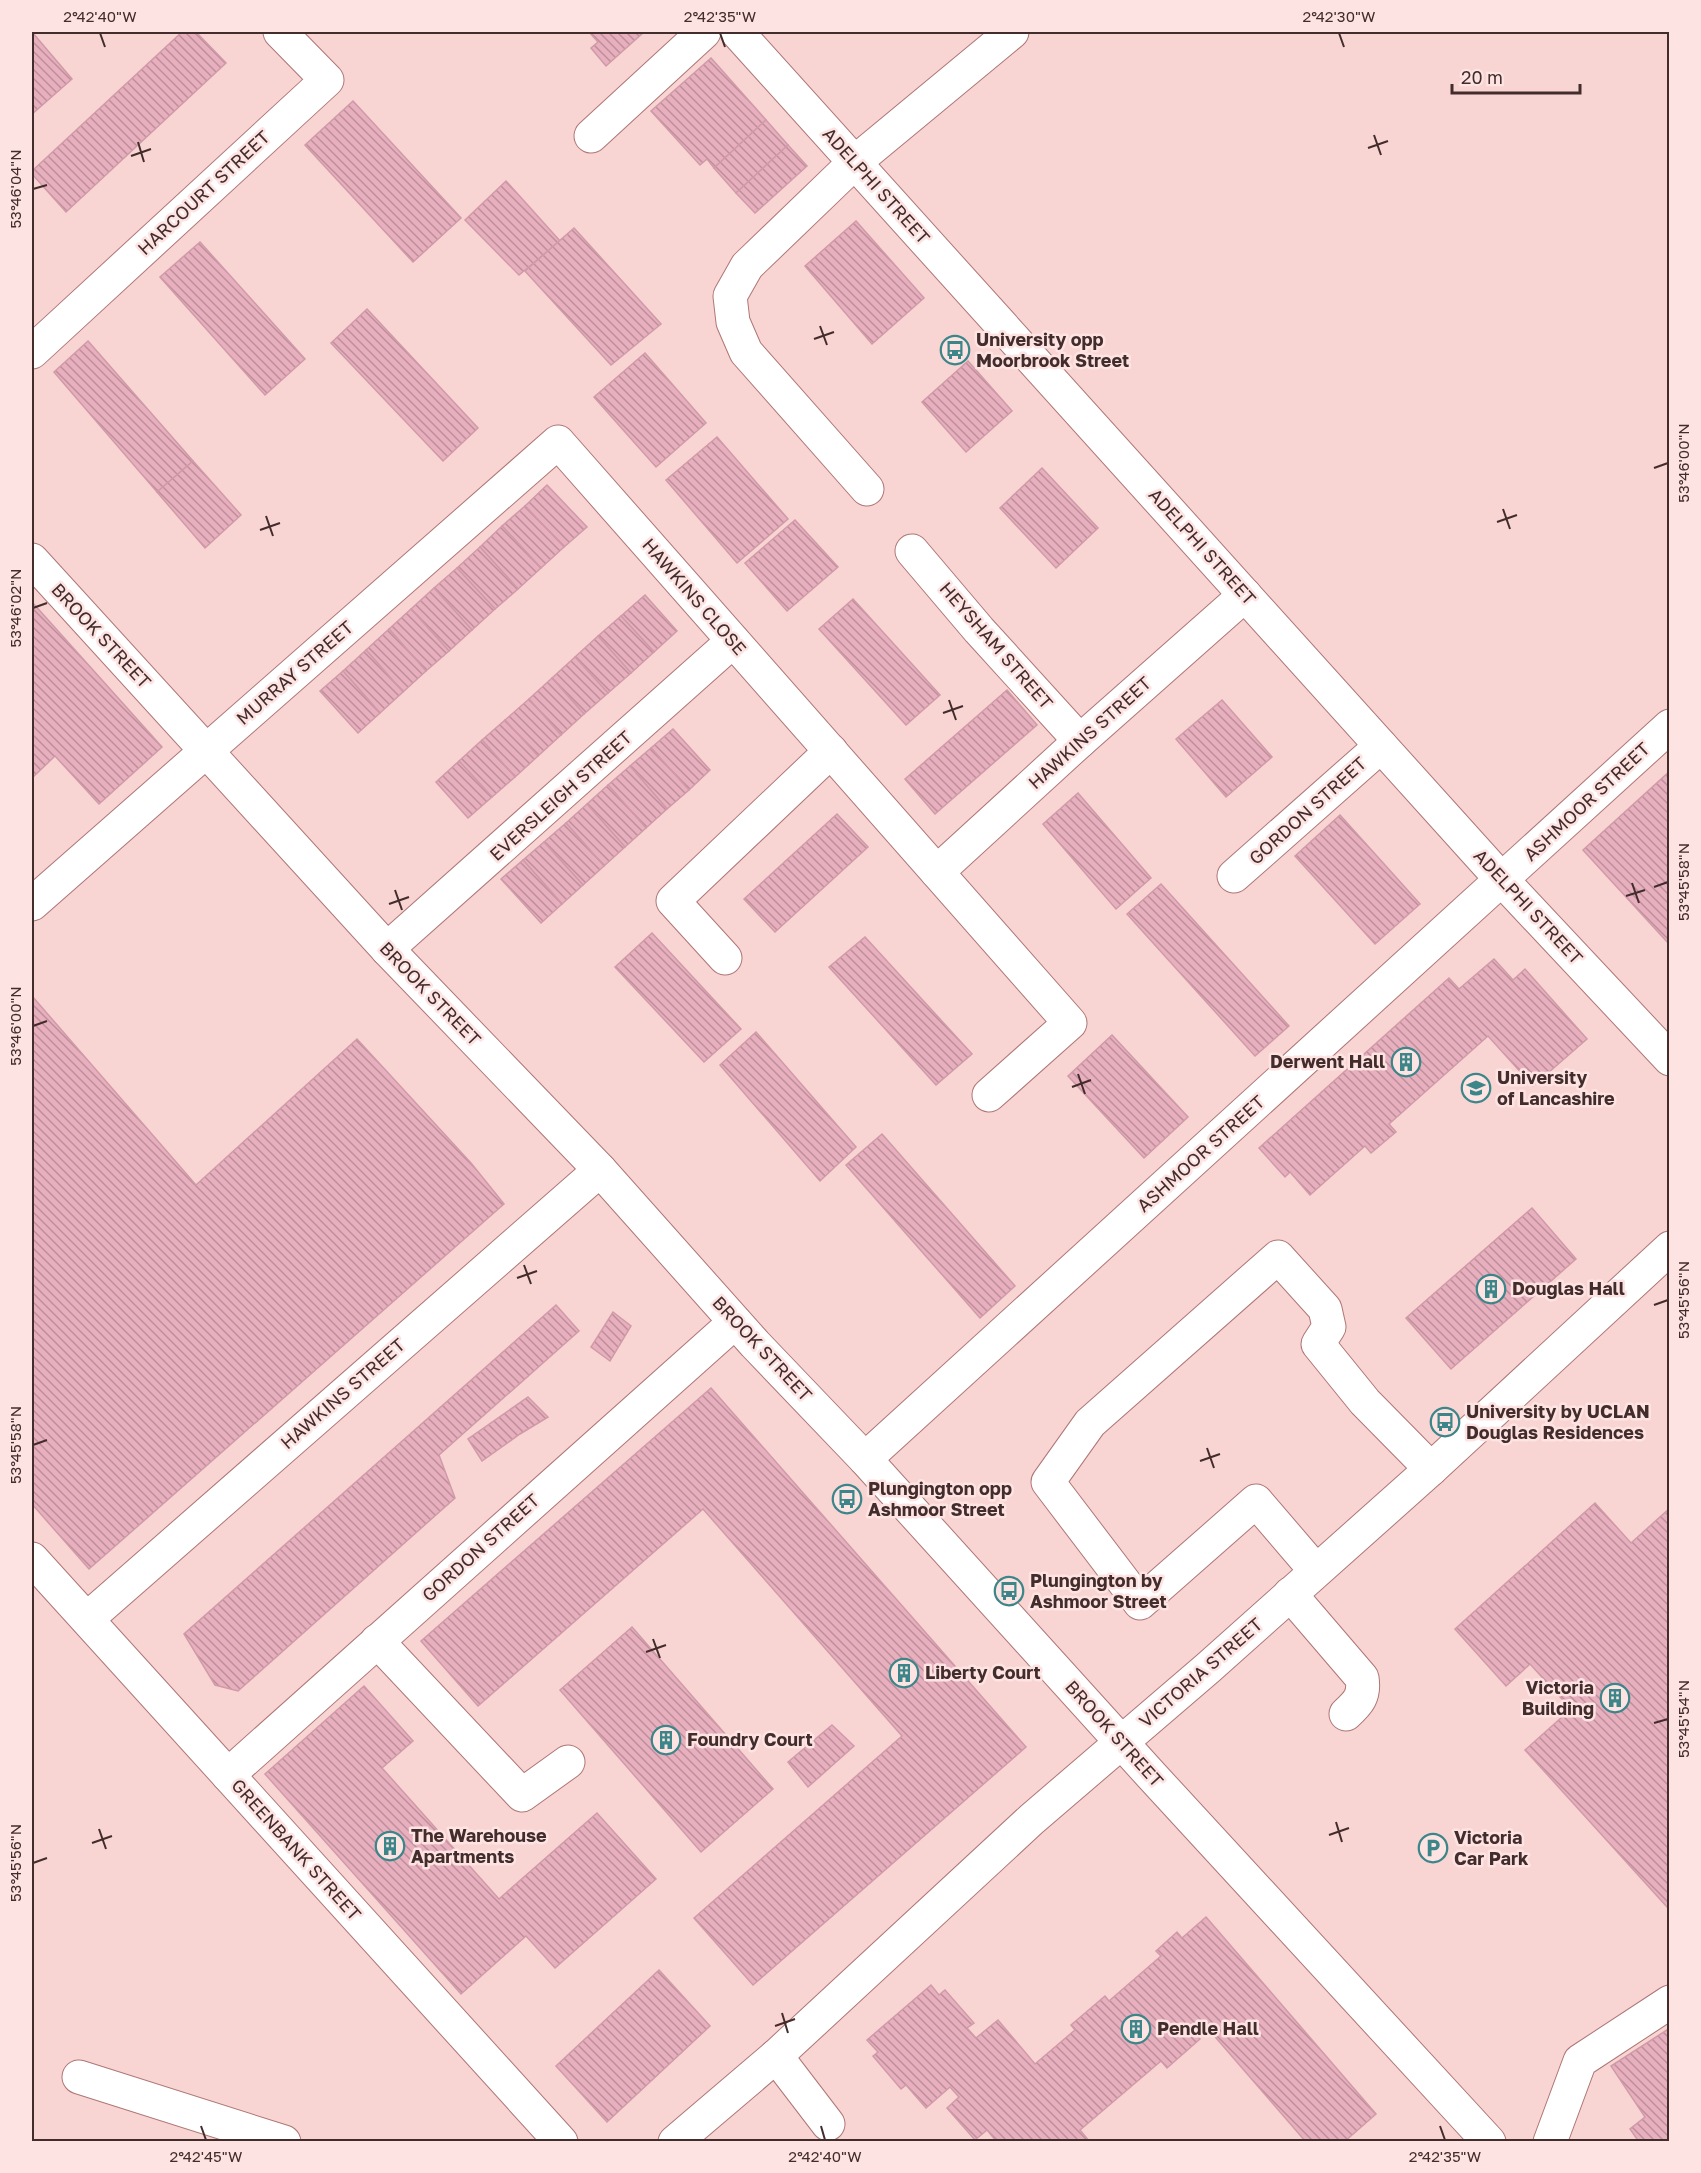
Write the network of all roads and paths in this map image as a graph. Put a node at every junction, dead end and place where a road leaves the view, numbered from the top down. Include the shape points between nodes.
1 (280, 32) edge
2 (704, 32) edge
3 (737, 32) edge
4 (1012, 32) edge
5 (591, 136) dead end
6 (855, 162) junction
7 (32, 352) edge
8 (558, 442) joint
9 (867, 489) dead end
10 (912, 551) dead end
11 (32, 561) edge
12 (1245, 595) junction
13 (733, 641) junction
14 (1670, 726) edge
15 (1080, 741) junction
16 (1381, 746) junction
17 (206, 751) junction
18 (831, 751) junction
19 (937, 872) junction
20 (1234, 876) dead end
21 (1502, 880) junction
22 (32, 904) edge
23 (387, 949) junction
24 (725, 958) dead end
25 (1670, 1059) edge
26 (989, 1095) dead end
27 (600, 1170) junction
28 (1670, 1248) edge
29 (735, 1322) junction
30 (864, 1459) junction
31 (1431, 1469) junction
32 (32, 1559) edge
33 (1316, 1571) junction
34 (1290, 1594) junction
35 (87, 1619) junction
36 (377, 1641) junction
37 (1346, 1714) dead end
38 (1121, 1742) junction
39 (568, 1762) dead end
40 (228, 1775) junction
41 (1670, 2002) edge
42 (776, 2056) junction
43 (79, 2078) dead end
44 (828, 2124) dead end
45 (284, 2142) edge
46 (561, 2142) edge
47 (675, 2142) edge
48 (1489, 2142) edge
49 (1550, 2142) edge

1 - 7 street, HARCOURT STREET via 327,80
2 - 5 street
3 - 6 street, ADELPHI STREET
4 - 6 street
6 - 9 street via 747,266 730,296 733,322 746,352
6 - 12 street, ADELPHI STREET
8 - 13 street, HAWKINS CLOSE
8 - 17 street, MURRAY STREET
10 - 15 street, HEYSHAM STREET
11 - 17 street, BROOK STREET
12 - 15 street, HAWKINS STREET
12 - 16 street, ADELPHI STREET
13 - 18 street, HAWKINS CLOSE
13 - 23 street, EVERSLEIGH STREET
14 - 21 street, ASHMOOR STREET
15 - 19 street, HAWKINS STREET
16 - 20 street, GORDON STREET
16 - 21 street, ADELPHI STREET
17 - 22 street, MURRAY STREET
17 - 23 street, BROOK STREET
18 - 19 street, HAWKINS CLOSE
18 - 24 street via 673,901
19 - 26 street via 1070,1023
21 - 25 street, ADELPHI STREET
21 - 30 street, ASHMOOR STREET
23 - 27 street, BROOK STREET
27 - 29 street, BROOK STREET
27 - 35 street, HAWKINS STREET
28 - 31 street, VICTORIA STREET
29 - 30 street, BROOK STREET
29 - 36 street, GORDON STREET
30 - 38 street, BROOK STREET
31 - 33 street, VICTORIA STREET
31 - 33 street via 1365,1402 1318,1344 1329,1327 1325,1309 1278,1257 1090,1423 1048,1482 1140,1603 1256,1501
32 - 35 street, GREENBANK STREET
33 - 34 street, VICTORIA STREET
34 - 37 street via 1362,1678 1364,1689 1357,1704
34 - 38 street, VICTORIA STREET
35 - 40 street, GREENBANK STREET
36 - 39 street via 522,1795
36 - 40 street, GORDON STREET
38 - 42 street, VICTORIA STREET
38 - 48 street, BROOK STREET
40 - 46 street, GREENBANK STREET
41 - 49 street via 1580,2061
42 - 44 street
42 - 47 street, VICTORIA STREET
43 - 45 street

